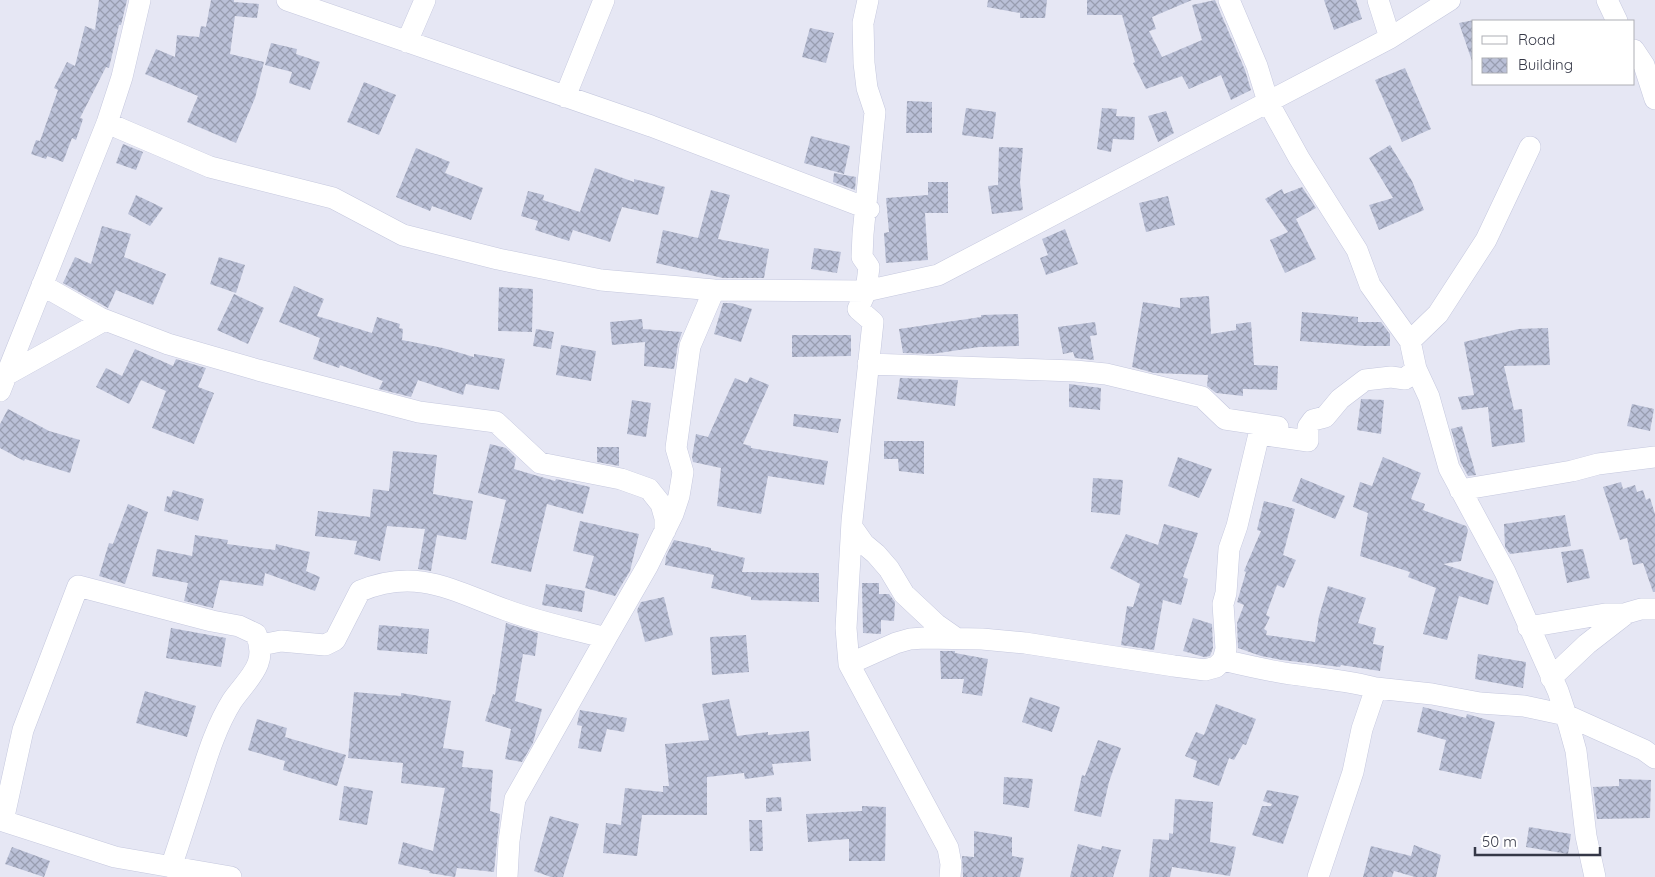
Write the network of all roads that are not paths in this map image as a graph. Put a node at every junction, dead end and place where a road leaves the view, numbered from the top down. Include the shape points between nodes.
1 (140, 0) edge
2 (287, 0) edge
3 (425, 0) edge
4 (604, 0) edge
5 (868, 0) edge
6 (1229, 0) edge
7 (1378, 0) edge
8 (1450, 0) edge
9 (1607, 0) edge
10 (1617, 20) edge
11 (1390, 38) junction
12 (407, 42) junction
13 (1635, 52) edge
14 (566, 97) junction
15 (1655, 99) edge
16 (1268, 102) junction
17 (107, 123) junction
18 (1530, 147) dead end
19 (866, 214) junction
20 (42, 285) junction
21 (714, 290) junction
22 (866, 291) junction
23 (105, 320) junction
24 (1410, 341) junction
25 (868, 364) junction
26 (1416, 369) junction
27 (4, 383) edge
28 (1308, 427) junction
29 (1655, 456) edge
30 (1460, 490) junction
31 (852, 527) junction
32 (665, 531) junction
33 (1655, 608) edge
34 (1626, 614) junction
35 (1528, 627) junction
36 (606, 638) junction
37 (956, 638) junction
38 (261, 645) junction
39 (1223, 660) junction
40 (849, 664) junction
41 (1551, 678) junction
42 (1376, 688) junction
43 (1566, 714) junction
44 (1655, 758) edge
45 (2, 821) edge
46 (171, 867) junction
47 (231, 877) edge
48 (507, 877) edge
49 (950, 877) edge
50 (1318, 877) edge
51 (1595, 877) edge

1 - 17 street via 122,77
2 - 12 street
3 - 12 street
4 - 14 street
5 - 19 street via 864,23 864,63 867,88 875,112 866,183
6 - 16 street via 1258,66
7 - 11 street
8 - 11 street
9 - 10 street
11 - 16 street
12 - 14 street
13 - 15 street via 1644,65
14 - 19 street via 651,126
16 - 22 street via 938,275
16 - 24 street via 1357,250 1370,285
17 - 20 street
17 - 21 street via 210,167 333,198 402,235 601,280
18 - 24 street via 1486,240 1438,314
19 - 22 street via 862,257 869,267
20 - 23 street
20 - 27 street
21 - 22 street
21 - 32 street via 690,346 676,448 683,472 680,496
22 - 25 street via 858,309 873,322
23 - 27 street
23 - 32 street via 168,344 258,370 419,412 496,422 540,463 621,479 649,489 661,504
24 - 26 street
25 - 28 street via 1106,374 1202,397 1225,419 1292,429
25 - 31 street
26 - 28 street via 1405,379 1365,380 1340,399 1325,417 1313,420
26 - 30 street via 1429,398 1449,468
28 - 39 street via 1308,440 1259,434 1229,550 1223,604 1226,650
29 - 30 street
30 - 35 street via 1505,572
31 - 37 street via 889,569 904,594
31 - 40 street via 846,628
32 - 36 street
33 - 34 street
34 - 35 street via 1596,615
34 - 41 street
35 - 41 street
36 - 38 street via 507,611 449,587 401,580 360,591 335,640 325,645 281,641
36 - 48 street via 515,799
37 - 39 street via 1025,643 1205,670 1216,667
37 - 40 street via 896,643
38 - 45 street via 256,634 239,626 78,586 23,730
38 - 46 street via 256,670 232,702 212,742
39 - 42 street
40 - 49 street via 948,848
41 - 43 street
42 - 43 street
42 - 50 street via 1362,729 1353,772
43 - 44 street
43 - 51 street via 1576,751 1586,836
45 - 46 street via 115,857
46 - 47 street

